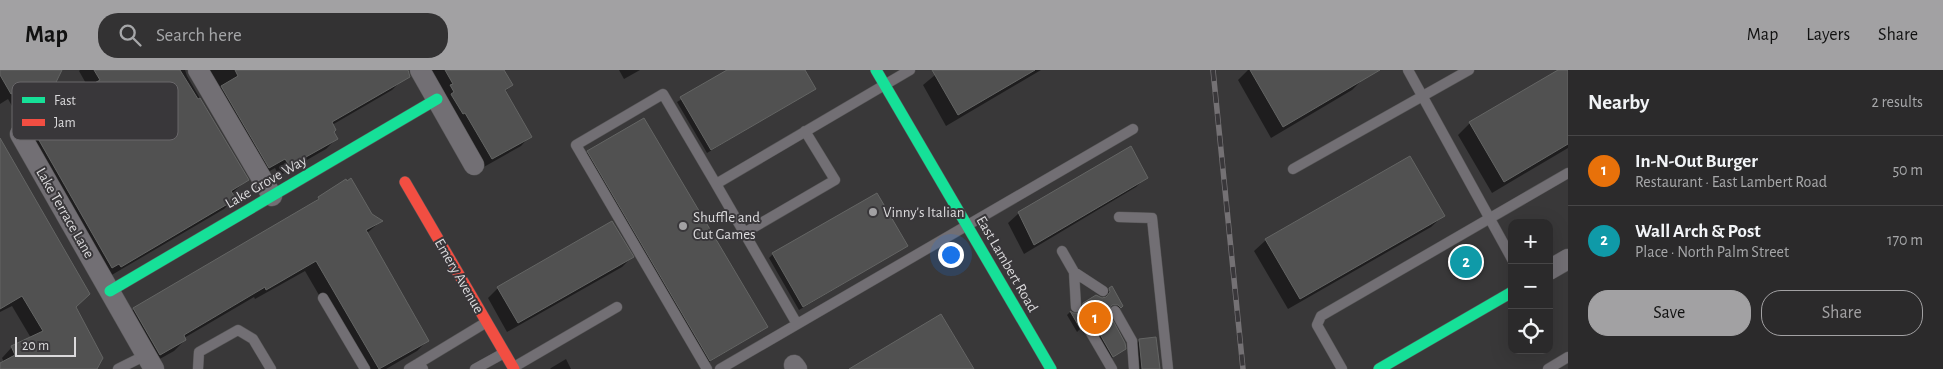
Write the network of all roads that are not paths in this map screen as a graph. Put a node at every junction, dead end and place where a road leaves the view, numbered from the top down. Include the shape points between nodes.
1 (198, 70) edge
2 (420, 70) edge
3 (876, 70) edge
4 (910, 70) edge
5 (1408, 70) edge
6 (1469, 70) edge
7 (885, 85) junction
8 (1422, 97) junction
9 (437, 99) junction
10 (1133, 129) dead end
11 (806, 131) junction
12 (23, 140) edge
13 (474, 165) dead end
14 (1293, 169) dead end
15 (1568, 173) edge
16 (405, 182) dead end
17 (716, 184) junction
18 (272, 196) junction
19 (1119, 217) dead end
20 (1490, 219) junction
21 (967, 225) junction
22 (744, 233) junction
23 (1062, 251) dead end
24 (1508, 251) edge
25 (1568, 259) edge
26 (1553, 268) edge
27 (1074, 272) junction
28 (110, 291) junction
29 (1103, 291) dead end
30 (1508, 294) edge
31 (323, 298) dead end
32 (1076, 307) dead end
33 (617, 308) dead end
34 (1115, 311) dead end
35 (487, 322) junction
36 (797, 324) junction
37 (1087, 326) dead end
38 (505, 352) junction
39 (1568, 358) edge
40 (150, 362) edge
41 (421, 366) edge
42 (514, 368) edge
43 (118, 369) edge
44 (198, 369) edge
45 (271, 369) edge
46 (366, 369) edge
47 (409, 369) edge
48 (475, 369) edge
49 (707, 369) edge
50 (720, 369) edge
51 (1051, 369) edge
52 (1112, 369) edge
53 (1134, 369) edge
54 (1168, 369) edge
55 (1342, 369) edge
56 (1378, 369) edge
57 (1548, 369) edge

1 - 18 street
2 - 9 street
3 - 7 street, East Lambert Road
4 - 7 lane
5 - 8 lane
6 - 8 lane
7 - 11 lane
7 - 21 street, East Lambert Road
8 - 14 lane
8 - 20 lane
9 - 13 street
9 - 18 street, Lake Grove Way
10 - 21 lane
11 - 17 lane
11 - 22 lane via 834,180
12 - 28 street, Lake Terrace Lane
15 - 20 lane
16 - 35 street, Emery Avenue
17 - 22 lane
17 - 49 lane via 663,94 576,145
18 - 28 street, Lake Grove Way
19 - 54 lane via 1152,218
20 - 24 lane
20 - 55 lane via 1321,316 1317,325
21 - 36 lane
21 - 51 street, East Lambert Road
22 - 36 lane
23 - 27 lane
25 - 26 street
27 - 29 lane
27 - 32 lane
28 - 40 street, Lake Terrace Lane
30 - 56 street
31 - 46 lane
33 - 42 lane
34 - 53 lane via 1132,341
35 - 38 street, Emery Avenue
35 - 41 lane
36 - 50 lane
37 - 52 lane
38 - 42 street, Emery Avenue
38 - 48 lane
39 - 57 lane
40 - 43 lane
41 - 47 lane
44 - 45 lane via 199,352 238,330 254,339

